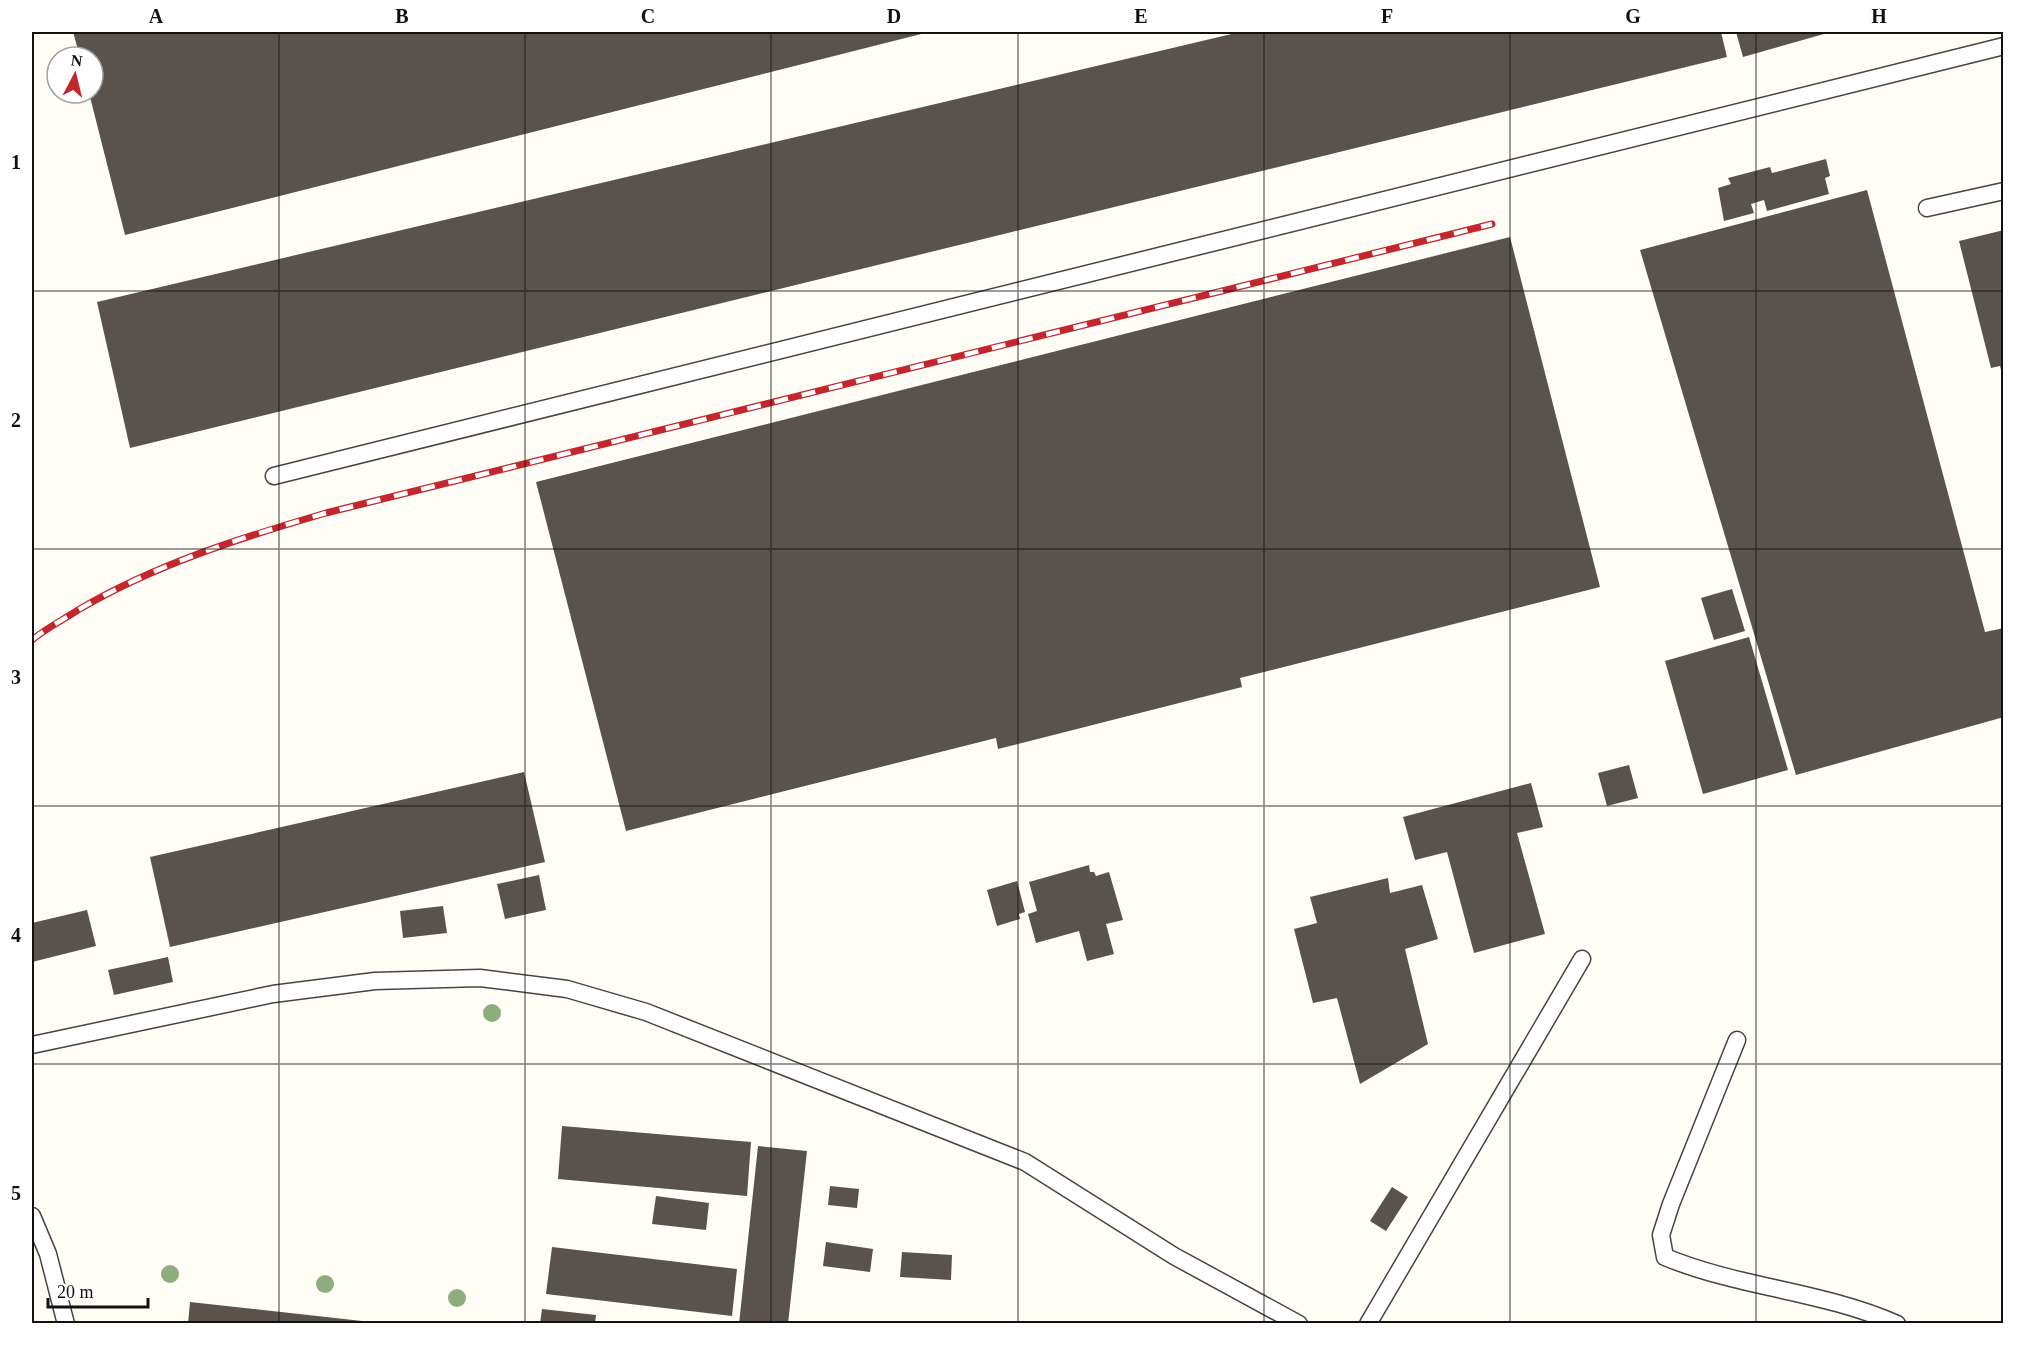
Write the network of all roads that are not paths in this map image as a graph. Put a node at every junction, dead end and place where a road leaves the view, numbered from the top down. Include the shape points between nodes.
1 (2004, 46) edge
2 (2004, 191) edge
3 (1927, 208) dead end
4 (274, 476) dead end
5 (1582, 959) dead end
6 (1737, 1040) dead end
7 (32, 1045) edge
8 (32, 1216) edge
9 (66, 1323) edge
10 (1299, 1323) edge
11 (1368, 1323) edge
12 (1897, 1323) edge

1 - 4 lane
2 - 3 lane
5 - 11 lane
6 - 12 lane via 1671,1204 1661,1235 1665,1257 1702,1273 1866,1310
7 - 10 lane via 273,994 375,981 480,978 567,989 646,1012 1025,1162 1174,1256
8 - 9 lane via 48,1254

